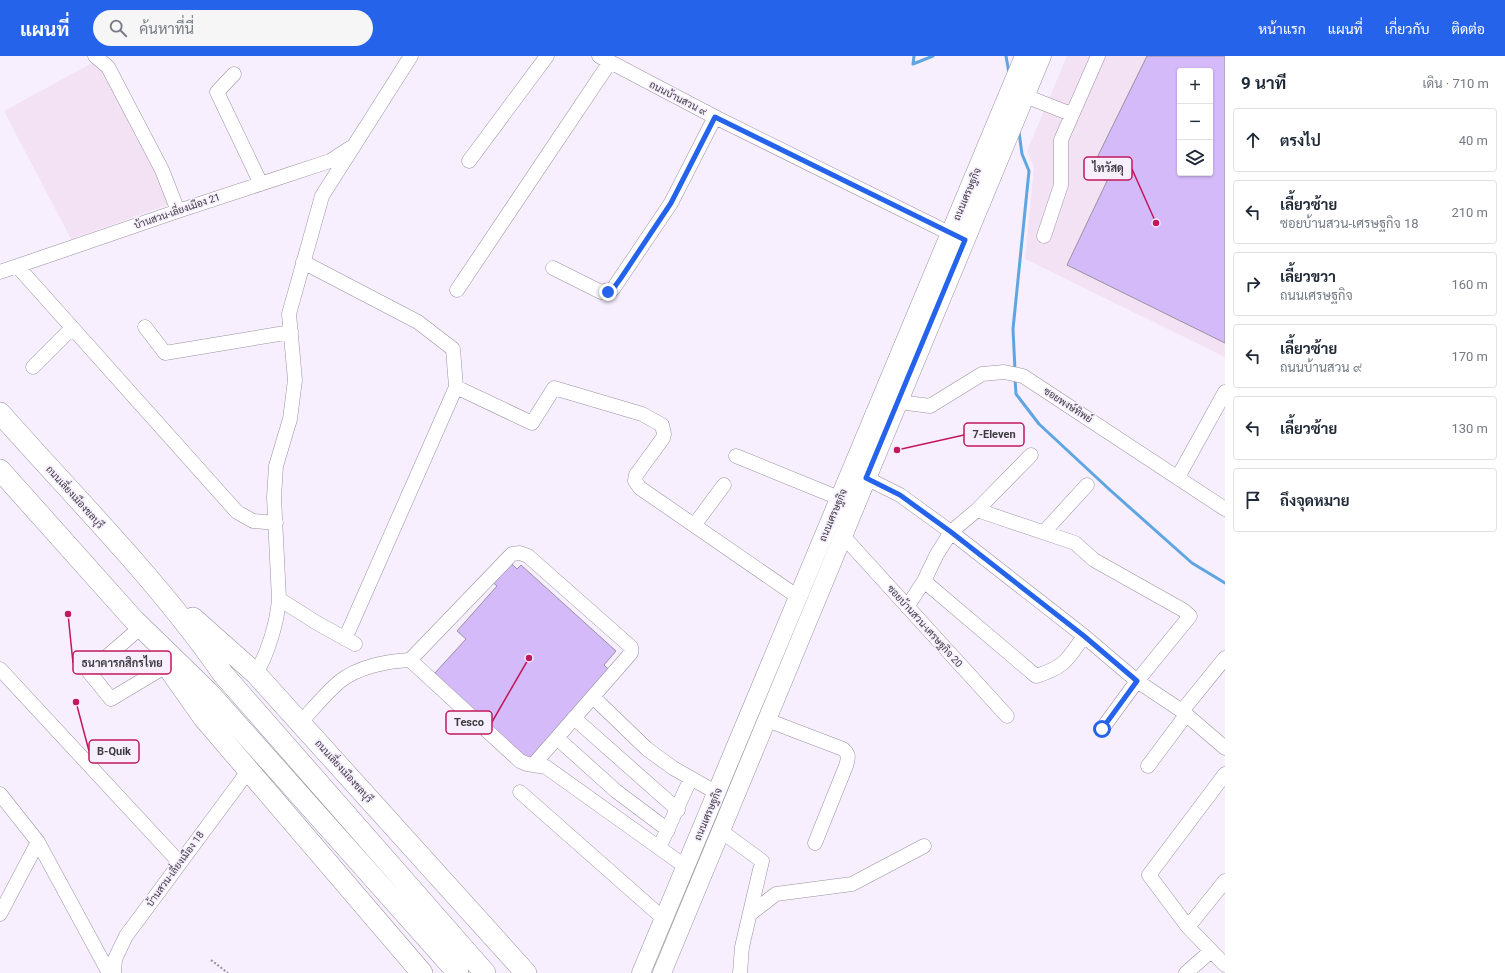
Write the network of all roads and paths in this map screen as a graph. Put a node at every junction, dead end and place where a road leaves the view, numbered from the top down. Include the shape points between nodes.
1 (96, 56) edge
2 (411, 56) edge
3 (547, 56) edge
4 (1042, 56) edge
5 (1098, 56) edge
6 (604, 59) edge
7 (1022, 61) edge
8 (234, 74) dead end
9 (1022, 104) junction
10 (1072, 114) junction
11 (715, 117) junction
12 (352, 147) junction
13 (469, 161) dead end
14 (261, 184) junction
15 (178, 211) junction
16 (1044, 236) dead end
17 (958, 237) junction
18 (303, 262) junction
19 (17, 266) junction
20 (552, 268) dead end
21 (0, 272) edge
22 (457, 290) dead end
23 (145, 327) dead end
24 (72, 328) junction
25 (290, 332) junction
26 (33, 367) dead end
27 (456, 387) junction
28 (1225, 392) edge
29 (899, 402) junction
30 (0, 413) edge
31 (1031, 455) dead end
32 (736, 456) dead end
33 (0, 470) edge
34 (1178, 477) junction
35 (866, 478) junction
36 (724, 485) dead end
37 (1087, 485) dead end
38 (839, 498) junction
39 (1225, 509) edge
40 (977, 510) junction
41 (276, 523) junction
42 (695, 524) junction
43 (951, 532) junction
44 (1044, 532) junction
45 (843, 536) junction
46 (151, 580) junction
47 (924, 581) junction
48 (798, 597) junction
49 (279, 599) junction
50 (907, 607) junction
51 (137, 624) junction
52 (1084, 636) junction
53 (1225, 658) edge
54 (410, 660) junction
55 (166, 666) junction
56 (0, 669) edge
57 (256, 674) junction
58 (1137, 681) junction
59 (593, 697) junction
60 (750, 713) junction
61 (1184, 713) junction
62 (1007, 716) dead end
63 (574, 718) junction
64 (767, 720) junction
65 (300, 723) junction
66 (1102, 729) dead end
67 (557, 738) junction
68 (1225, 748) edge
69 (534, 764) junction
70 (1148, 766) dead end
71 (249, 770) junction
72 (1225, 774) edge
73 (691, 778) junction
74 (520, 792) dead end
75 (717, 793) junction
76 (0, 794) edge
77 (678, 810) junction
78 (668, 830) junction
79 (721, 831) junction
80 (38, 842) junction
81 (815, 843) dead end
82 (924, 846) dead end
83 (659, 848) junction
84 (179, 862) junction
85 (686, 867) junction
86 (1225, 881) edge
87 (0, 914) edge
88 (750, 914) junction
89 (664, 920) junction
90 (1188, 927) junction
91 (1211, 950) junction
92 (211, 960) dead end
93 (1225, 964) edge
94 (109, 973) edge
95 (114, 973) edge
96 (228, 973) edge
97 (422, 973) edge
98 (458, 973) edge
99 (485, 973) edge
100 (526, 973) edge
101 (641, 973) edge
102 (662, 973) edge
103 (740, 973) edge
104 (1186, 973) edge

1 - 15 street via 108,67 159,163
2 - 12 street
3 - 13 street
4 - 9 main road, ถนนเศรษฐกิจ
5 - 10 street
6 - 11 street, ถนนบ้านสวน ๙
6 - 22 street
7 - 17 main road, ถนนเศรษฐกิจ via 999,116
8 - 14 street via 217,92
9 - 10 street
9 - 17 main road, ถนนเศรษฐกิจ
10 - 16 street via 1061,140 1061,185
11 - 17 street, ถนนบ้านสวน ๙
11 - 20 street via 671,203 613,289 601,292
12 - 14 street, บ้านสวน-เลี่ยงเมือง 21 via 330,161
12 - 18 street via 322,196
14 - 15 street, บ้านสวน-เลี่ยงเมือง 21
15 - 19 street, บ้านสวน-เลี่ยงเมือง 21
17 - 29 main road, ถนนเศรษฐกิจ
17 - 38 main road, ถนนเศรษฐกิจ
18 - 25 street via 289,314
18 - 27 street via 418,322 453,349
19 - 21 street, บ้านสวน-เลี่ยงเมือง 21
19 - 24 street
23 - 25 street via 165,353
24 - 26 street
24 - 41 street via 237,512 253,521
25 - 41 street via 295,380 290,419 276,466
27 - 42 street via 532,423 554,388 642,414 662,425 663,438 636,475 635,481 640,488
27 - 49 street via 350,641
28 - 34 street
29 - 34 street, ซอยพงษ์ทิพย์ via 930,406 982,374 1004,372 1023,376
29 - 35 main road, ถนนเศรษฐกิจ
30 - 46 highway, ถนนเลี่ยงเมืองชลบุรี
31 - 40 street
32 - 38 street
33 - 51 highway
34 - 39 street, ซอยพงษ์ทิพย์
35 - 43 street via 900,495
35 - 45 main road, ถนนเศรษฐกิจ
36 - 42 street
37 - 44 street
38 - 48 main road, ถนนเศรษฐกิจ
40 - 43 street
40 - 44 street
41 - 49 street
42 - 48 street
43 - 47 street
43 - 52 street
44 - 58 street via 1075,543 1094,560 1184,610 1190,616
45 - 50 street, ซอยบ้านสวน-เศรษฐกิจ 20
45 - 64 main road, ถนนเศรษฐกิจ
46 - 57 highway, ถนนเลี่ยงเมืองชลบุรี
46 - 99 highway, ถนนเลี่ยงเมืองชลบุรี via 223,674 290,753
47 - 50 street
47 - 52 street via 1036,676 1053,671 1064,664
48 - 60 main road, ถนนเศรษฐกิจ
49 - 57 street via 278,612 264,660
50 - 62 street, ซอยบ้านสวน-เศรษฐกิจ 20
51 - 55 highway
51 - 55 street via 89,672 111,699
51 - 98 highway via 209,693
52 - 58 street
53 - 61 street
54 - 59 street via 512,554 520,553 528,556 631,647 631,653
54 - 65 street via 396,660 351,675 340,682
54 - 69 street via 520,761
55 - 71 highway via 203,717
56 - 84 street
57 - 65 highway, ถนนเลี่ยงเมืองชลบุรี
58 - 61 street
58 - 66 street
59 - 63 street
59 - 73 street via 647,749
60 - 64 main road
60 - 75 main road, ถนนเศรษฐกิจ
61 - 68 street
61 - 70 street
63 - 67 street
63 - 77 street
64 - 79 main road, ถนนเศรษฐกิจ
64 - 81 street via 848,753 846,766
65 - 100 highway, ถนนเลี่ยงเมืองชลบุรี
67 - 69 street
67 - 78 street via 616,791
69 - 83 street via 546,767
71 - 84 street, บ้านสวน-เลี่ยงเมือง 18
71 - 97 highway
72 - 90 street via 1149,875
73 - 75 street
73 - 77 street
74 - 89 street
75 - 85 main road, ถนนเศรษฐกิจ
76 - 80 street
77 - 78 street
78 - 83 street
79 - 88 street via 762,861
79 - 102 main road, ถนนเศรษฐกิจ
80 - 87 street
80 - 94 street
82 - 88 street via 852,884 776,894
83 - 85 street
84 - 95 street, บ้านสวน-เลี่ยงเมือง 18 via 126,936 115,959
85 - 89 main road, ถนนเศรษฐกิจ
86 - 90 street
88 - 103 street via 742,947
89 - 101 main road, ถนนเศรษฐกิจ
90 - 91 street
91 - 93 street
91 - 104 street
92 - 96 path

